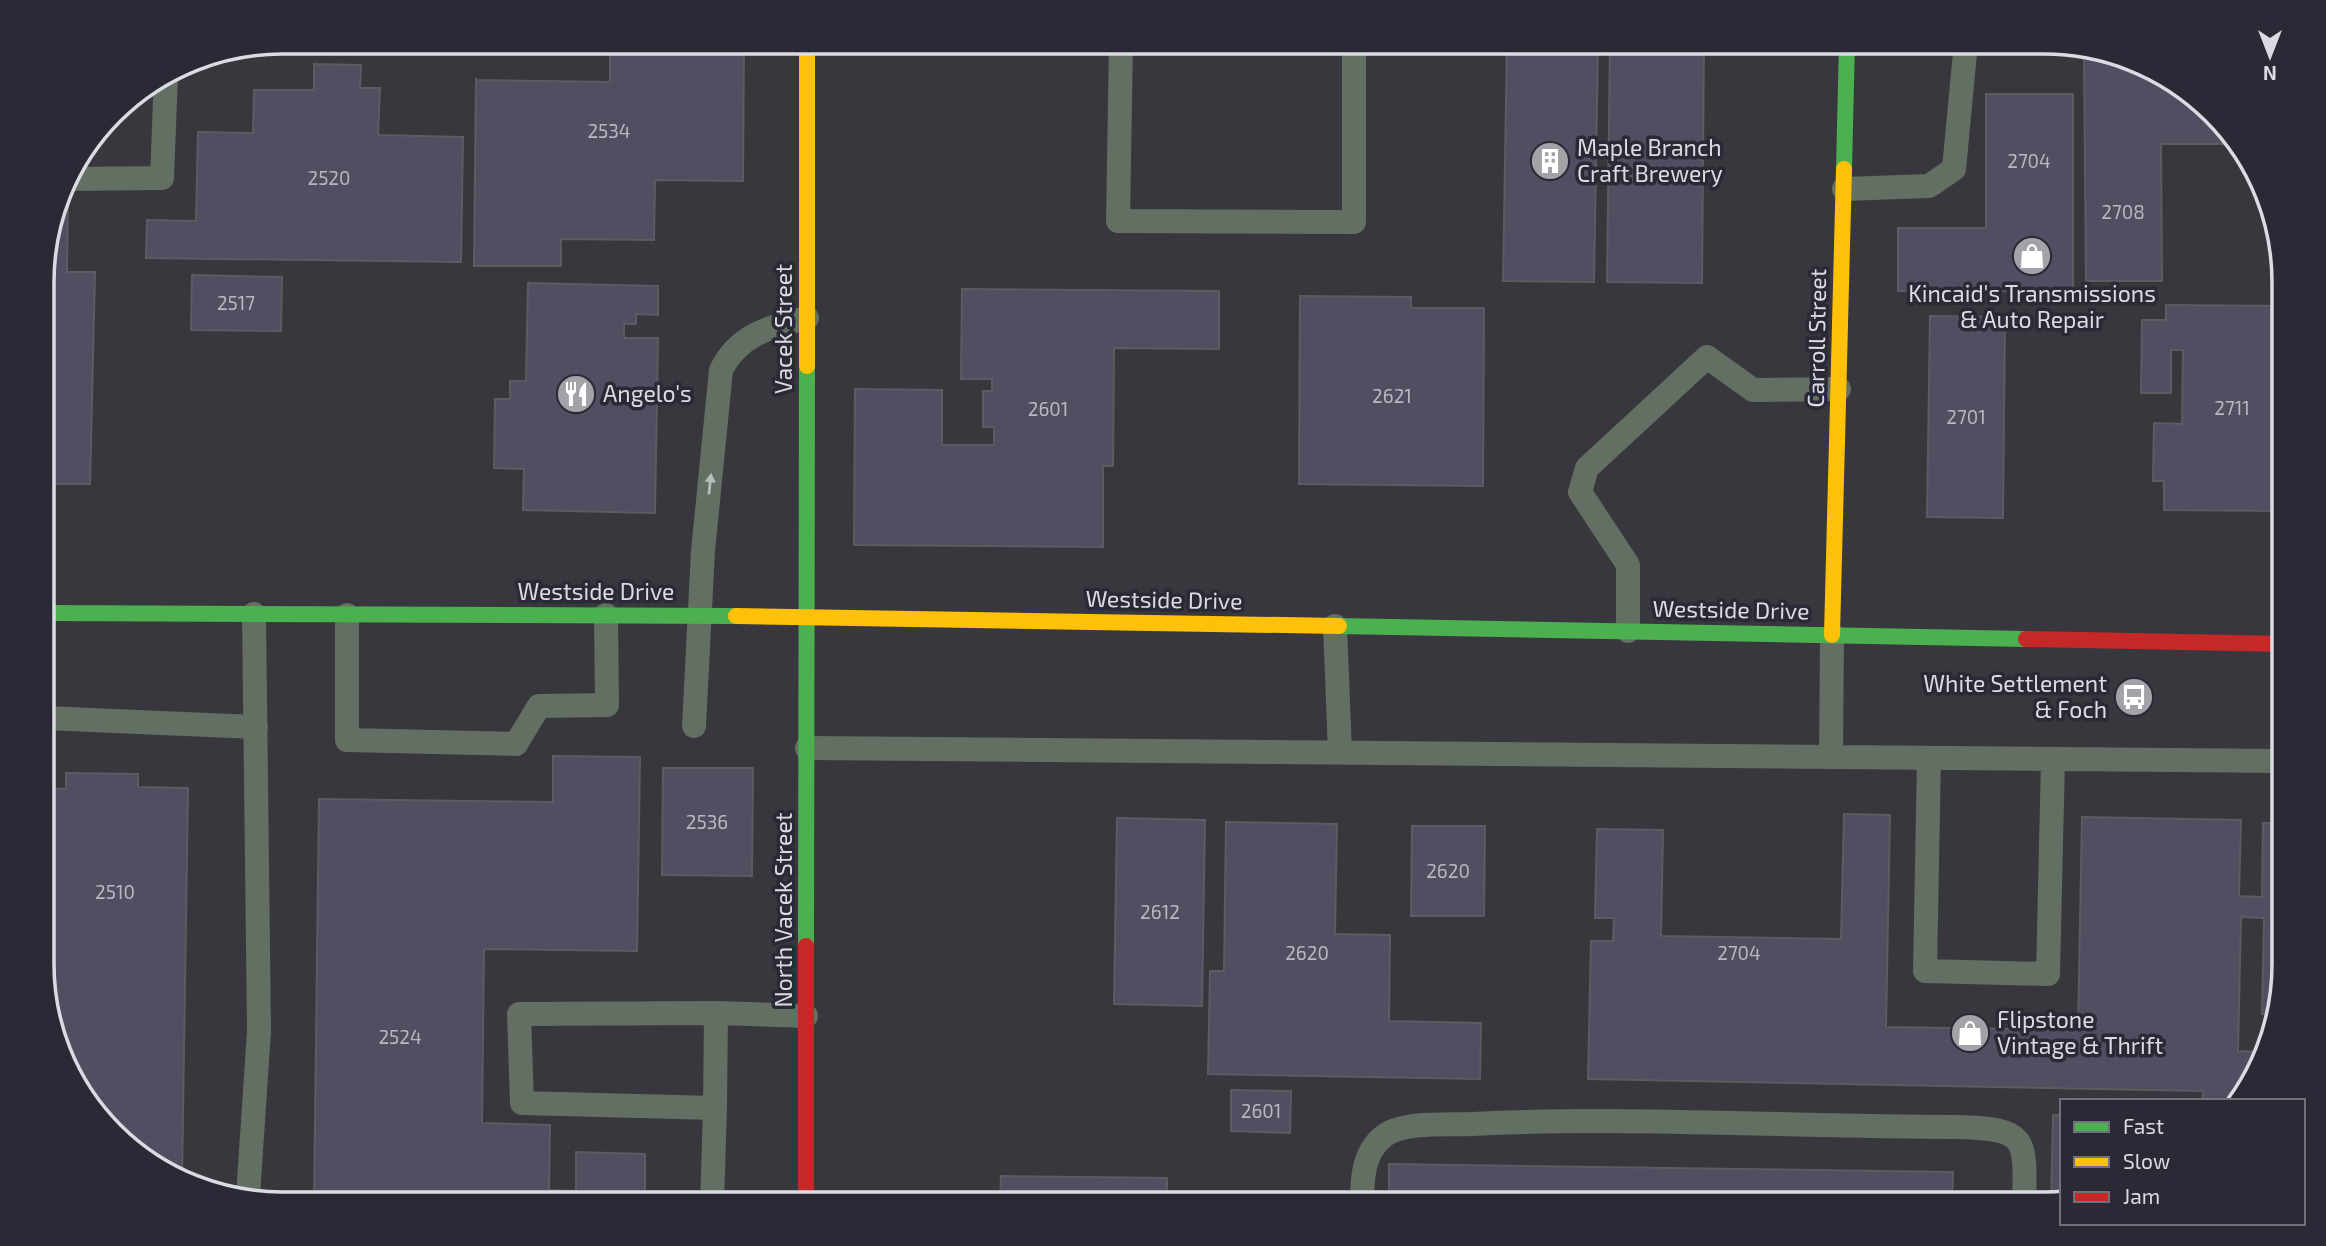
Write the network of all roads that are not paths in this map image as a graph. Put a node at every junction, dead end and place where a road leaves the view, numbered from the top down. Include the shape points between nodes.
1 (807, 54) edge
2 (1121, 54) edge
3 (1354, 54) edge
4 (1847, 54) edge
5 (1965, 54) edge
6 (166, 87) edge
7 (80, 178) edge
8 (1844, 189) junction
9 (807, 318) junction
10 (1839, 389) junction
11 (55, 613) edge
12 (254, 614) junction
13 (347, 615) junction
14 (606, 615) junction
15 (699, 615) junction
16 (807, 616) junction
17 (1335, 626) junction
18 (1628, 631) junction
19 (1832, 635) junction
20 (2272, 643) edge
21 (54, 718) edge
22 (694, 726) dead end
23 (256, 727) junction
24 (807, 748) junction
25 (1340, 752) junction
26 (1830, 757) junction
27 (1929, 758) junction
28 (2053, 759) junction
29 (2272, 761) edge
30 (716, 1013) junction
31 (806, 1016) junction
32 (715, 1108) junction
33 (248, 1189) edge
34 (1362, 1191) edge
35 (2024, 1191) edge
36 (712, 1192) edge
37 (806, 1192) edge

1 - 9 main road, Vacek Street
2 - 3 lane via 1118,221 1326,222 1354,222
4 - 8 main road, Carroll Street
5 - 8 lane via 1954,169 1929,187
6 - 7 lane via 162,178
8 - 10 main road, Carroll Street
15 -> 9 lane via 722,370 731,352 751,338 769,327
9 - 16 main road, Vacek Street
10 - 18 lane via 1753,390 1707,357 1587,468 1580,492 1628,565
10 - 19 main road, Carroll Street
11 - 12 main road, Westside Drive
12 - 13 main road, Westside Drive
12 - 23 lane
13 - 14 main road, Westside Drive
13 - 14 lane via 347,740 516,744 539,706 607,705
14 - 15 main road, Westside Drive
15 - 16 main road, Westside Drive
15 - 22 lane
16 - 17 main road, Westside Drive
16 - 24 main road, North Vacek Street
17 - 18 main road, Westside Drive
17 - 25 lane
18 - 19 main road, Westside Drive
19 - 20 main road, Westside Drive
19 - 26 lane
21 - 23 lane
23 - 33 lane via 259,1031
24 - 25 lane
24 - 31 main road, North Vacek Street
25 - 26 lane
26 - 27 lane
27 - 28 lane
27 - 28 lane via 1925,971 2048,974
28 - 29 lane
30 - 31 lane
30 - 32 lane
30 - 32 lane via 519,1014 522,1103
31 - 37 main road, North Vacek Street
32 - 36 lane
34 - 35 lane via 1363,1170 1385,1135 1407,1127 1535,1121 2003,1130 2022,1147

